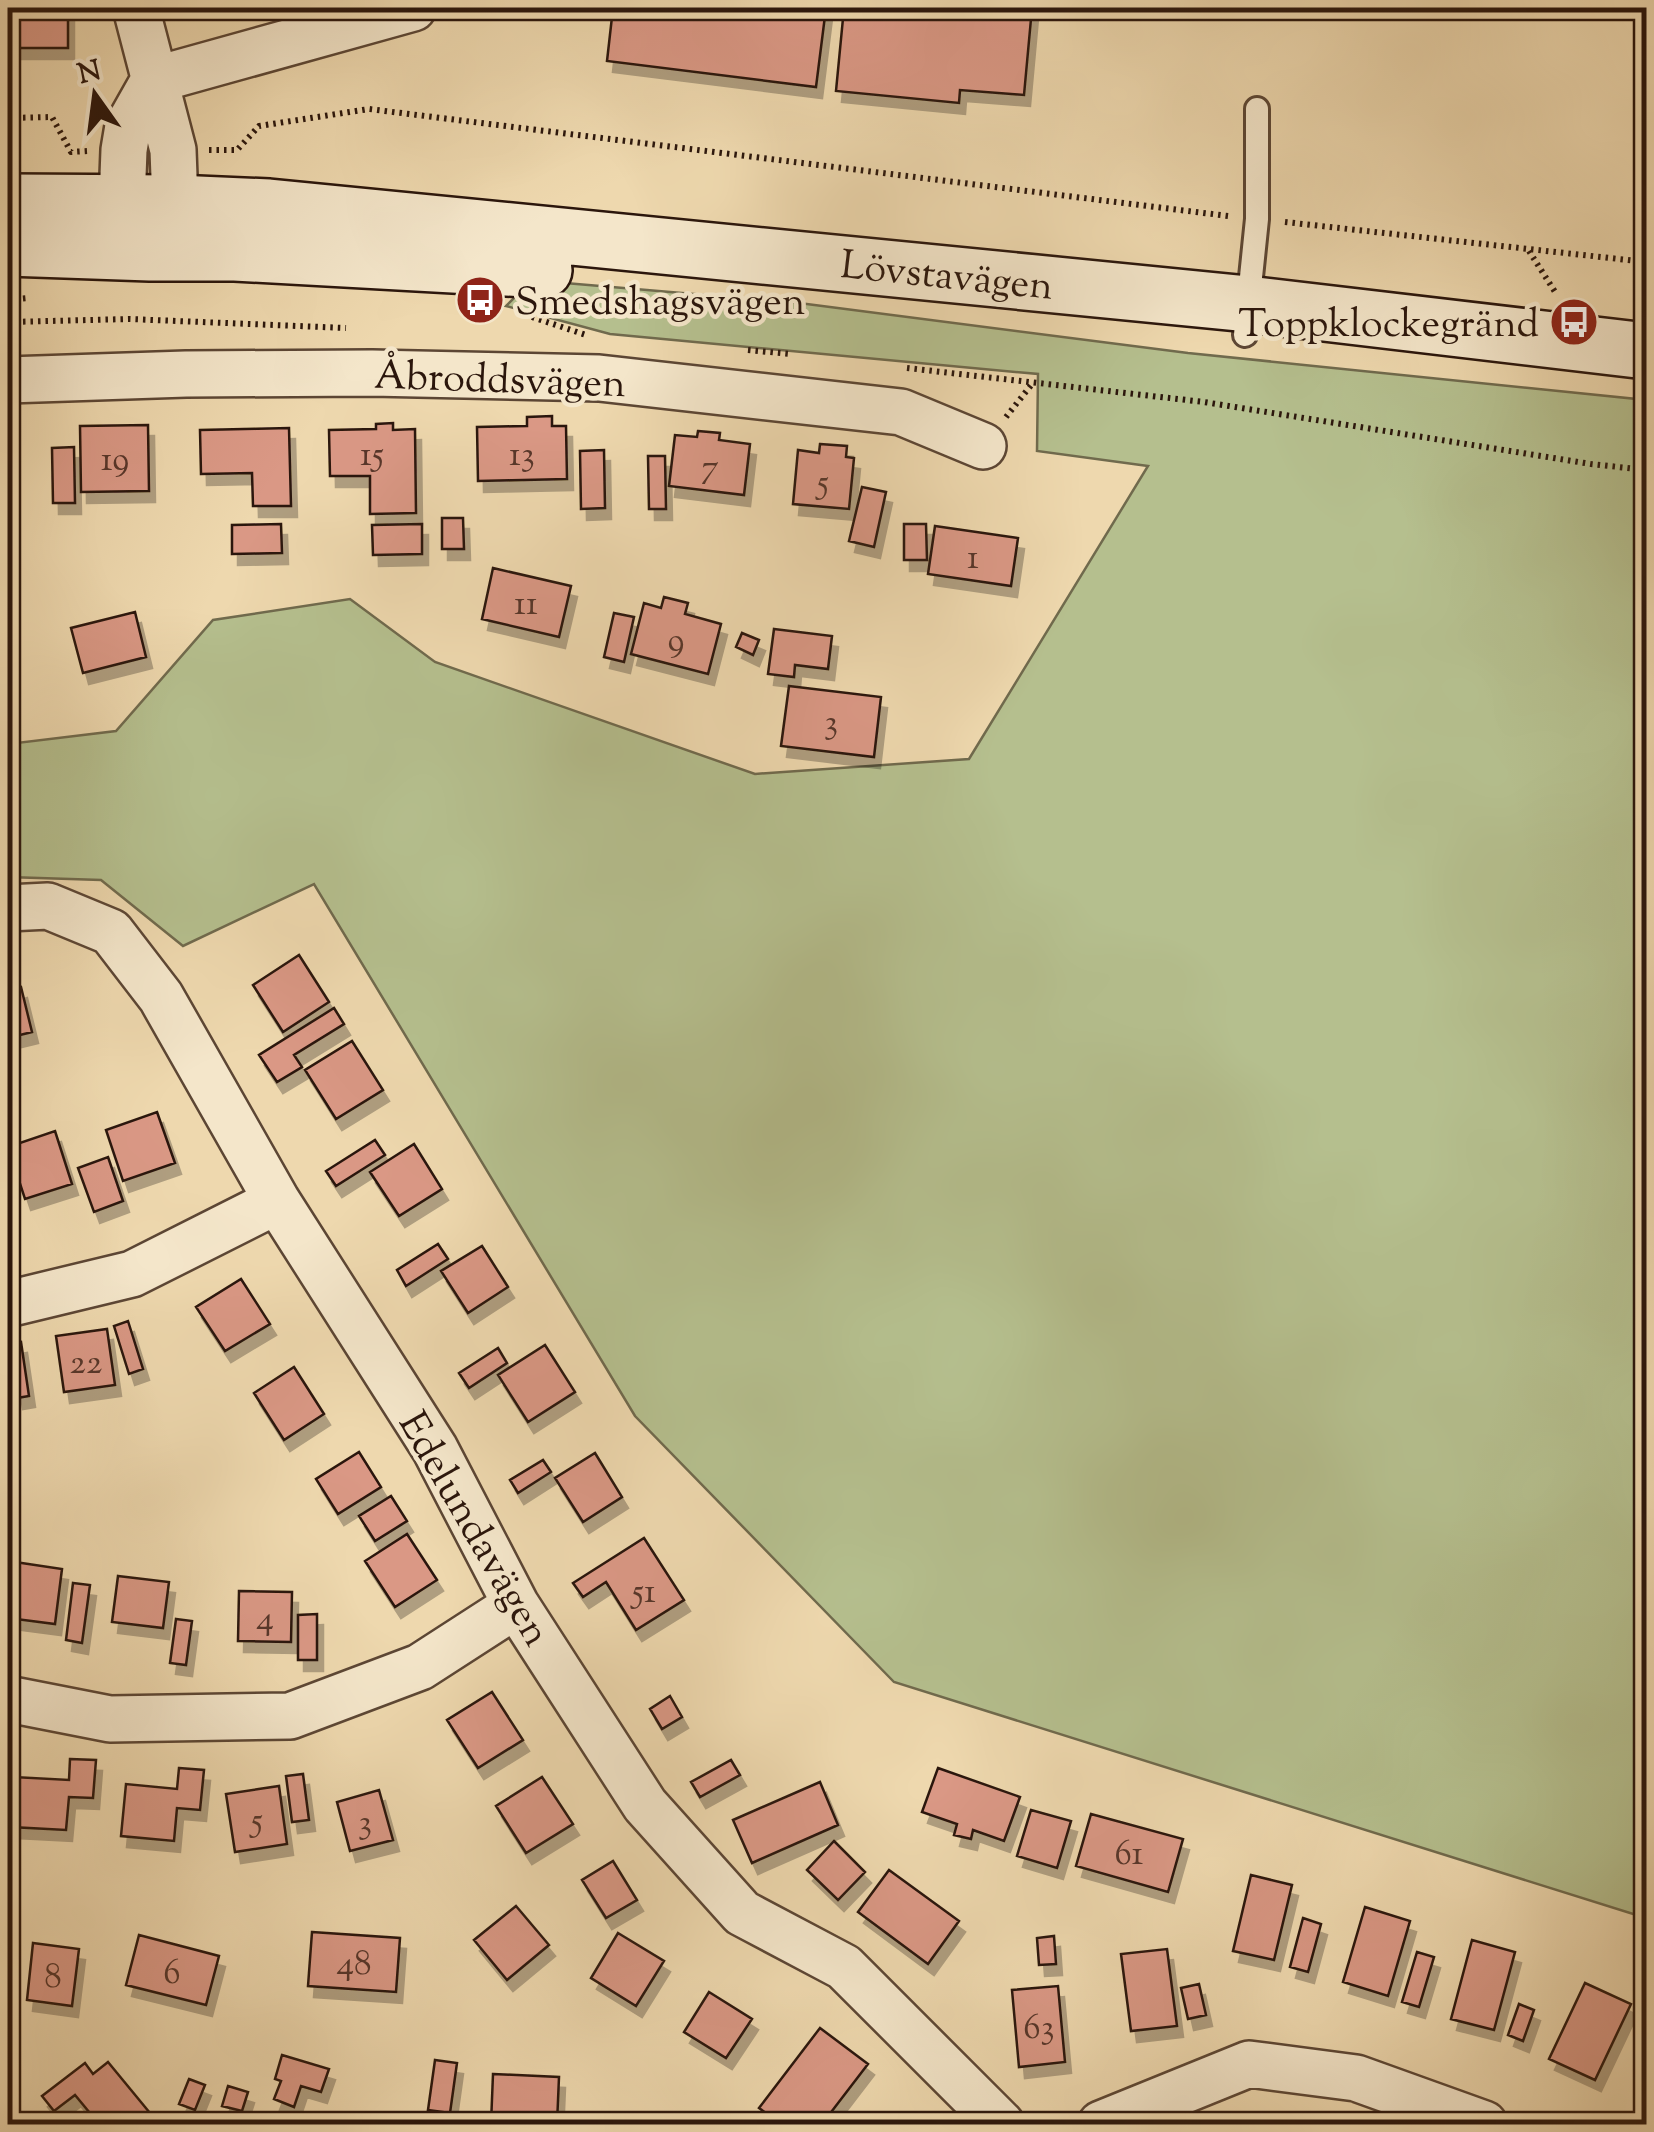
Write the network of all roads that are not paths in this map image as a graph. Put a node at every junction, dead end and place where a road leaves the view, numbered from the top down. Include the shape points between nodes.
1 (136, 8) edge
2 (414, 8) edge
3 (154, 80) junction
4 (1256, 109) dead end
5 (123, 176) junction
6 (174, 176) junction
7 (8, 202) edge
8 (8, 248) edge
9 (150, 253) junction
10 (1246, 320) junction
11 (1646, 351) edge
12 (8, 380) edge
13 (1646, 380) edge
14 (983, 446) dead end
15 (8, 908) edge
16 (277, 1202) junction
17 (8, 1304) edge
18 (516, 1605) junction
19 (8, 1699) edge
20 (1000, 2124) edge
21 (1102, 2124) edge
22 (1484, 2124) edge

1 - 3 street
2 - 3 street
3 - 5 street via 128,126
3 - 6 street
4 - 10 lane via 1257,219
5 - 6 street, Lövstavägen
5 - 7 street, Lövstavägen
5 - 9 street
6 - 9 street
6 - 10 street, Lövstavägen via 269,208
8 - 9 street, Lövstavägen
9 - 10 street, Lövstavägen via 726,280
10 - 11 street, Lövstavägen
10 - 13 street, Lövstavägen
12 - 14 street, Åbroddsvägen via 354,373 599,378 901,412
15 - 16 street, Edelundavägen via 48,906 111,932 161,997
16 - 17 street via 132,1274
16 - 18 street, Edelundavägen via 435,1449
18 - 19 street via 420,1667 290,1716 110,1719
18 - 20 street, Edelundavägen via 645,1805 742,1914 844,1967
21 - 22 street via 1249,2064 1356,2078

